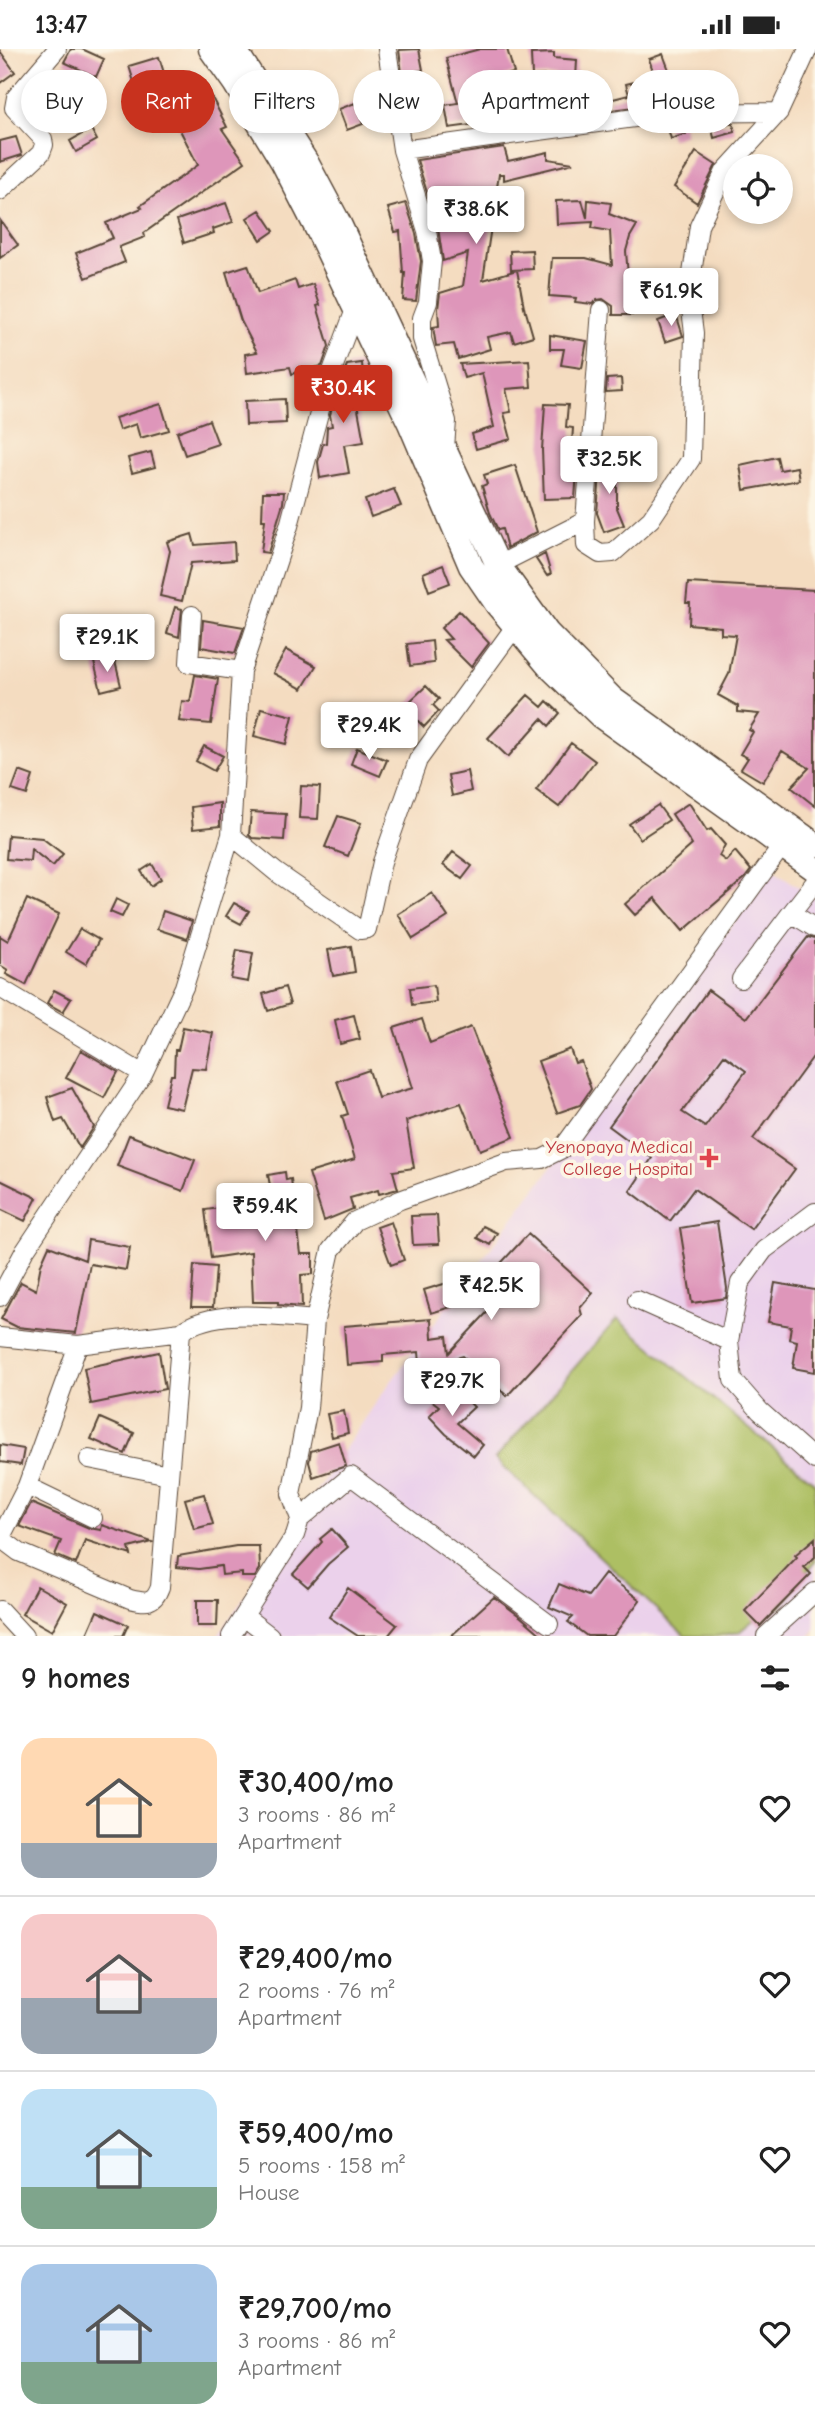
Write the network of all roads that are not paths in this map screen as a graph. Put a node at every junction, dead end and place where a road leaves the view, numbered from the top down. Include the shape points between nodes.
1 (57, 49) edge
2 (211, 49) edge
3 (234, 49) edge
4 (387, 49) edge
5 (808, 49) edge
6 (7, 110) edge
7 (779, 112) junction
8 (402, 149) junction
9 (0, 191) edge
10 (356, 307) junction
11 (601, 310) dead end
12 (445, 451) junction
13 (585, 521) junction
14 (498, 565) junction
15 (192, 615) dead end
16 (514, 628) junction
17 (241, 671) junction
18 (231, 835) junction
19 (815, 845) edge
20 (782, 846) junction
21 (815, 869) edge
22 (815, 882) edge
23 (791, 913) junction
24 (815, 928) edge
25 (741, 979) dead end
26 (0, 988) edge
27 (143, 1074) junction
28 (815, 1212) edge
29 (0, 1297) edge
30 (637, 1300) dead end
31 (315, 1321) junction
32 (180, 1332) junction
33 (0, 1337) edge
34 (729, 1341) junction
35 (78, 1345) junction
36 (89, 1459) dead end
37 (815, 1460) edge
38 (169, 1475) junction
39 (27, 1486) junction
40 (93, 1518) dead end
41 (300, 1519) junction
42 (815, 1592) edge
43 (0, 1610) edge
44 (244, 1616) junction
45 (549, 1624) dead end
46 (24, 1636) edge
47 (230, 1636) edge
48 (270, 1636) edge
49 (766, 1636) edge

1 - 6 street
2 - 10 main road via 282,162
3 - 12 main road via 282,121 338,222
4 - 8 street
5 - 7 street
6 - 9 street via 43,139 44,145
7 - 8 street via 671,113
7 - 13 street via 725,171 699,226 690,293 694,333 691,459 651,519 612,553 600,554 586,545
8 - 12 street via 432,261 422,339 447,421
10 - 16 main road via 471,566
10 - 17 street via 326,387 289,526
11 - 13 street
12 - 14 main road
13 - 14 street
14 - 19 main road via 547,633 612,699
15 - 17 street via 189,663
16 - 18 street via 418,760 382,862 367,929 360,930 297,887
16 - 20 main road via 601,716
17 - 18 street
18 - 27 street via 184,987
20 - 21 main road
20 - 31 street via 562,1149 542,1159 506,1162 355,1221 331,1250
22 - 23 street
23 - 24 street
23 - 25 street
26 - 27 street
27 - 29 street via 24,1251
28 - 34 street via 764,1250 740,1283
30 - 34 street
31 - 32 street via 240,1317 204,1321
31 - 41 street via 308,1408 292,1494
32 - 35 street
32 - 38 street
33 - 35 street
34 - 37 street via 733,1380
35 - 39 street
36 - 38 street
38 - 39 street via 160,1587 150,1601 130,1599 9,1546 3,1533
39 - 40 street
41 - 44 street via 295,1535
41 - 45 street via 351,1476
42 - 49 street
43 - 46 street
44 - 47 street
44 - 48 street

